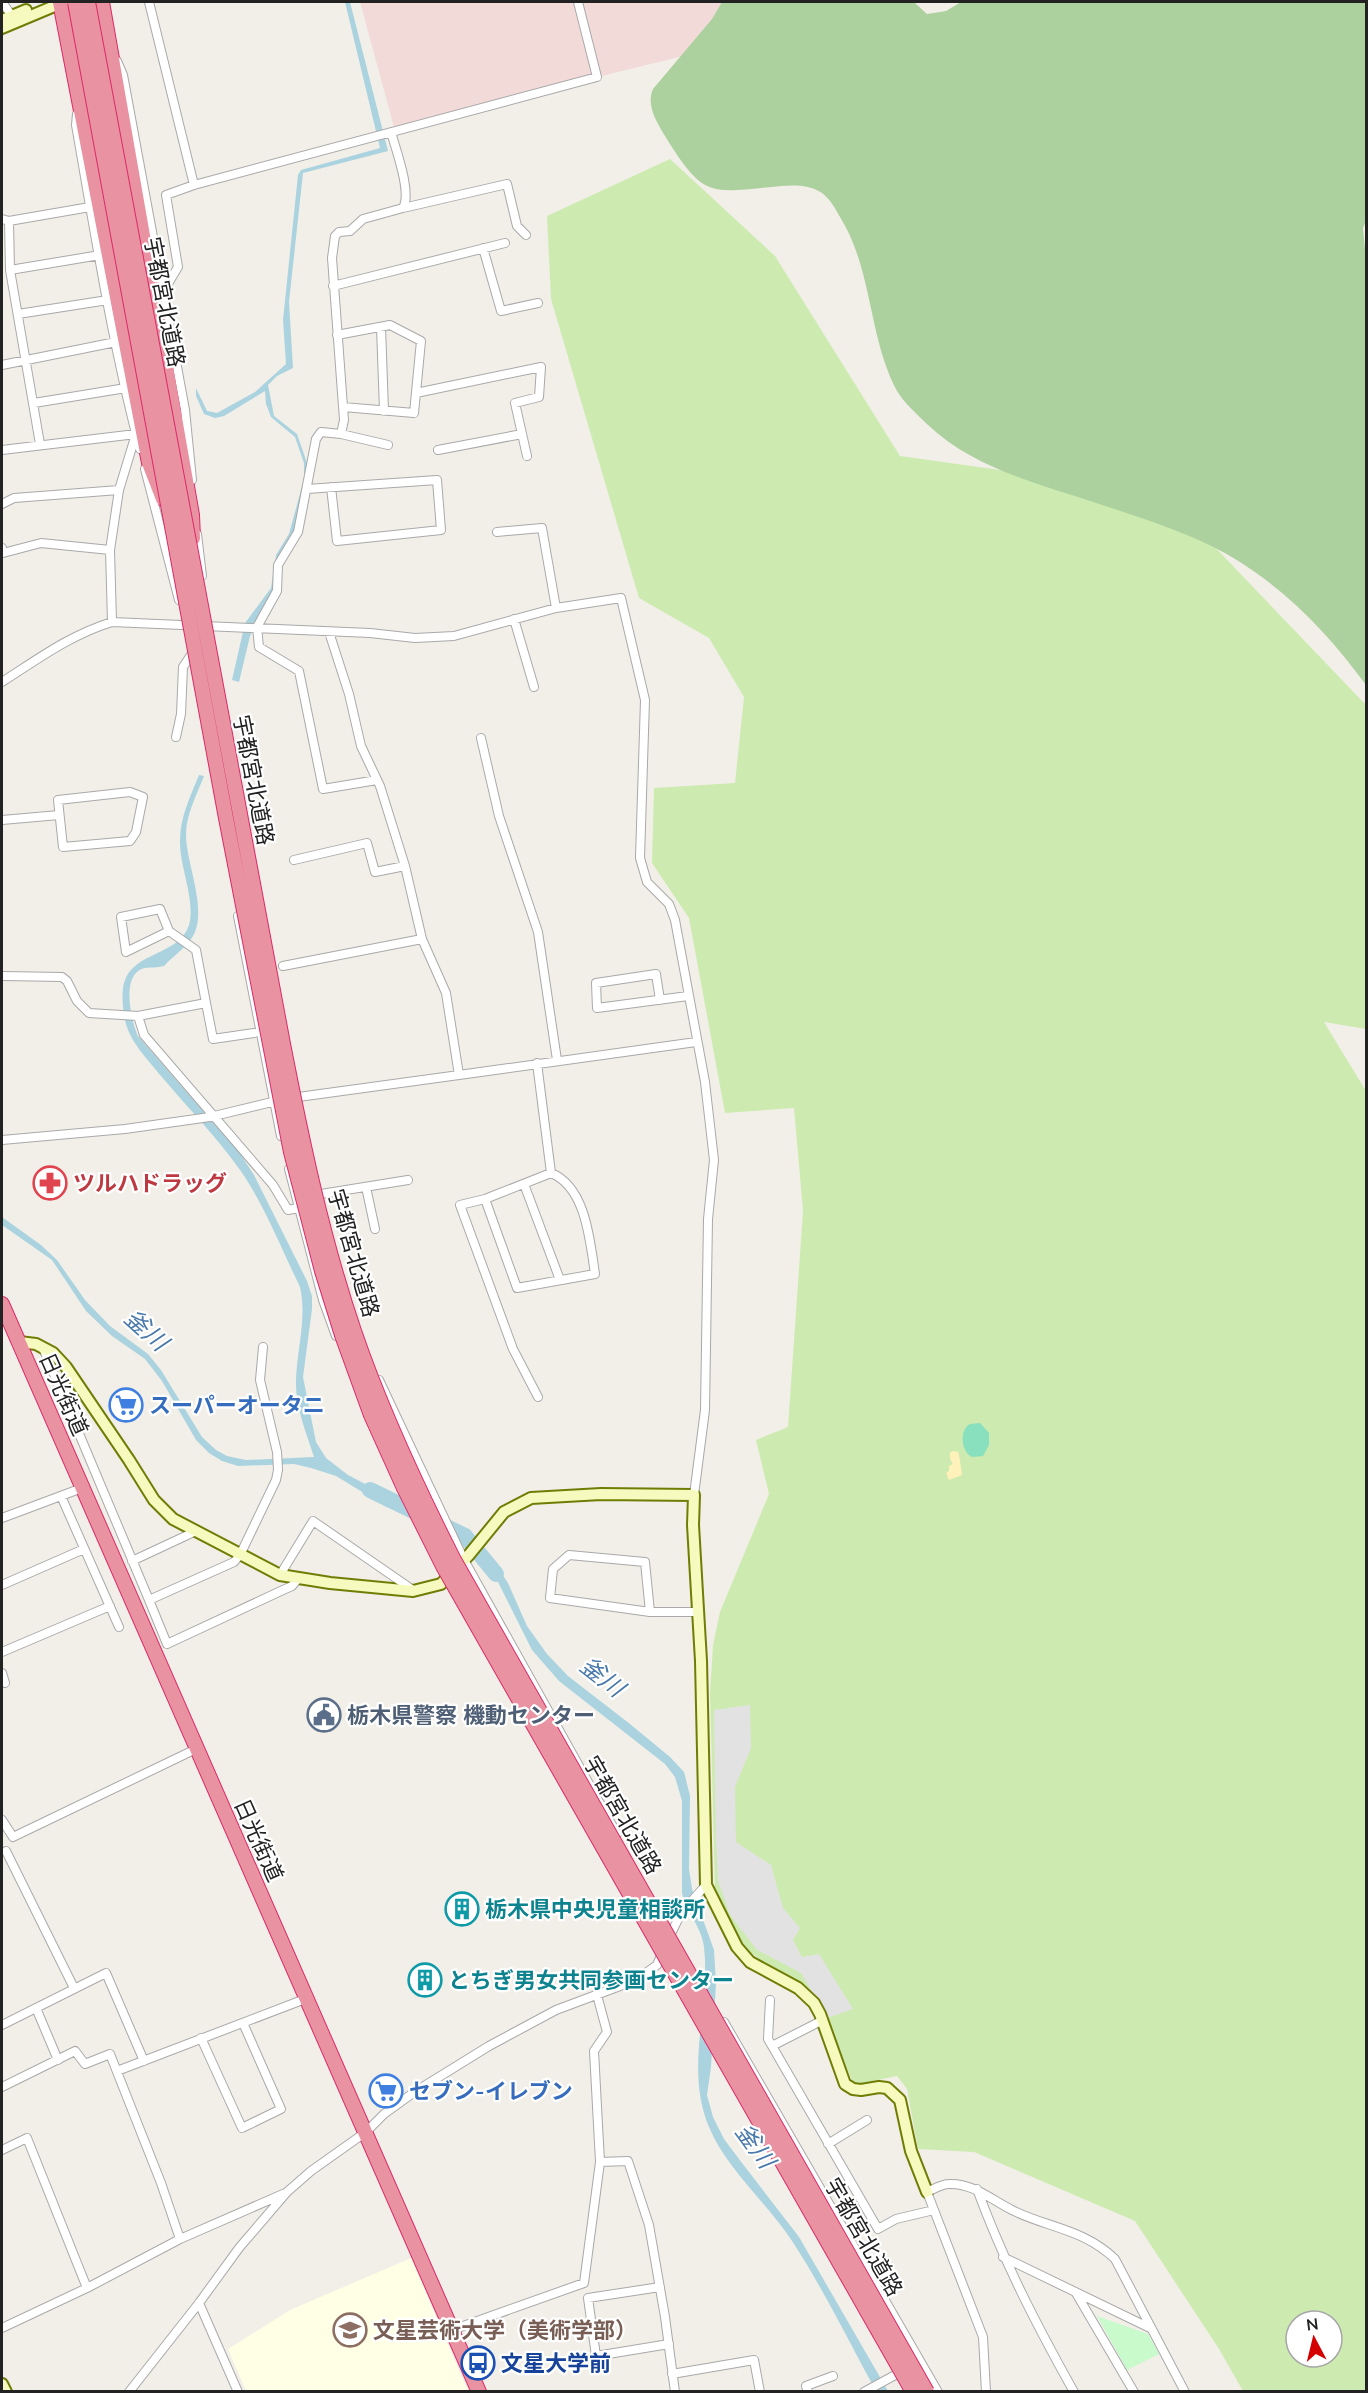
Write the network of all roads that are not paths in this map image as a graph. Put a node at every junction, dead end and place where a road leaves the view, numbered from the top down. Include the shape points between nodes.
1 (2, 2) edge
2 (61, 2) edge
3 (88, 2) edge
4 (102, 2) edge
5 (149, 2) edge
6 (578, 2) edge
7 (7, 18) edge
8 (2, 28) edge
9 (107, 35) junction
10 (79, 95) junction
11 (391, 132) junction
12 (194, 185) junction
13 (90, 207) junction
14 (403, 208) junction
15 (5, 220) edge
16 (526, 235) dead end
17 (505, 243) dead end
18 (483, 248) junction
19 (100, 255) junction
20 (10, 270) junction
21 (333, 286) junction
22 (163, 292) junction
23 (108, 300) junction
24 (538, 303) dead end
25 (18, 314) junction
26 (381, 327) junction
27 (337, 335) junction
28 (116, 342) junction
29 (27, 359) junction
30 (2, 365) edge
31 (126, 388) junction
32 (416, 393) junction
33 (34, 403) junction
34 (343, 407) junction
35 (384, 411) junction
36 (136, 434) junction
37 (340, 434) junction
38 (522, 434) junction
39 (40, 444) junction
40 (388, 445) dead end
41 (2, 450) edge
42 (438, 450) dead end
43 (527, 456) dead end
44 (331, 487) junction
45 (308, 489) junction
46 (119, 490) junction
47 (2, 504) edge
48 (170, 517) junction
49 (497, 532) dead end
50 (2, 548) edge
51 (110, 550) junction
52 (194, 572) junction
53 (556, 608) junction
54 (514, 620) junction
55 (112, 622) junction
56 (186, 626) junction
57 (209, 627) junction
58 (257, 627) junction
59 (329, 632) junction
60 (191, 655) junction
61 (2, 682) edge
62 (534, 687) dead end
63 (176, 737) dead end
64 (481, 738) dead end
65 (377, 780) junction
66 (59, 815) junction
67 (2, 820) edge
68 (294, 860) dead end
69 (405, 866) junction
70 (168, 931) junction
71 (422, 939) junction
72 (282, 966) dead end
73 (2, 976) edge
74 (688, 996) junction
75 (660, 999) junction
76 (206, 1003) junction
77 (138, 1016) junction
78 (254, 1033) dead end
79 (696, 1042) junction
80 (557, 1060) junction
81 (537, 1064) junction
82 (459, 1075) junction
83 (299, 1096) junction
84 (273, 1102) junction
85 (214, 1116) junction
86 (2, 1140) edge
87 (551, 1173) junction
88 (408, 1180) dead end
89 (524, 1184) junction
90 (366, 1186) junction
91 (321, 1194) junction
92 (485, 1199) junction
93 (298, 1208) junction
94 (375, 1229) dead end
95 (560, 1280) junction
96 (2, 1304) edge
97 (19, 1342) junction
98 (263, 1347) dead end
99 (43, 1348) junction
100 (538, 1397) dead end
101 (82, 1488) junction
102 (694, 1495) junction
103 (61, 1496) junction
104 (2, 1518) edge
105 (194, 1532) junction
106 (84, 1549) junction
107 (240, 1555) junction
108 (466, 1558) junction
109 (132, 1561) junction
110 (280, 1575) junction
111 (298, 1579) junction
112 (445, 1580) junction
113 (2, 1585) edge
114 (413, 1591) junction
115 (149, 1600) junction
116 (110, 1606) junction
117 (650, 1612) junction
118 (698, 1612) junction
119 (119, 1627) dead end
120 (2, 1652) edge
121 (2, 1673) edge
122 (6, 1683) dead end
123 (196, 1749) junction
124 (2, 1820) edge
125 (11, 1833) junction
126 (2, 1838) edge
127 (6, 1851) dead end
128 (702, 1889) junction
129 (672, 1932) junction
130 (659, 1959) junction
131 (74, 1988) junction
132 (597, 1995) junction
133 (305, 1999) junction
134 (770, 2000) dead end
135 (36, 2008) junction
136 (823, 2020) junction
137 (243, 2023) junction
138 (2, 2025) edge
139 (201, 2038) junction
140 (772, 2046) junction
141 (58, 2060) junction
142 (144, 2061) junction
143 (117, 2071) junction
144 (2, 2087) edge
145 (867, 2120) dead end
146 (366, 2132) junction
147 (828, 2144) junction
148 (2, 2150) edge
149 (600, 2162) junction
150 (977, 2189) junction
151 (287, 2192) junction
152 (927, 2192) junction
153 (934, 2210) junction
154 (180, 2239) junction
155 (1003, 2257) junction
156 (660, 2287) junction
157 (87, 2288) junction
158 (1075, 2292) junction
159 (199, 2303) junction
160 (2, 2328) edge
161 (1152, 2329) junction
162 (452, 2330) junction
163 (669, 2344) junction
164 (672, 2374) junction
165 (897, 2374) junction
166 (832, 2376) dead end
167 (2, 2384) edge
168 (131, 2390) edge
169 (6, 2391) edge
170 (238, 2391) edge
171 (479, 2391) edge
172 (675, 2391) edge
173 (760, 2391) edge
174 (808, 2391) edge
175 (864, 2391) edge
176 (907, 2391) edge
177 (913, 2391) edge
178 (927, 2391) edge
179 (938, 2391) edge
180 (987, 2391) edge
181 (1074, 2391) edge
182 (1134, 2391) edge
183 (1185, 2391) edge

1 - 7 street
2 - 7 street
2 - 8 street
2 - 10 highway
2 - 48 highway, 宇都宮北道路, bridge
3 - 52 highway, 宇都宮北道路, bridge
4 - 9 highway
5 - 12 street
6 - 11 street via 597,77
9 - 22 street via 123,75
9 - 52 highway, bridge via 192,515
10 - 13 street via 76,125
10 - 48 highway, bridge via 149,463
11 - 12 street
11 - 14 street via 403,178
12 - 22 street via 166,195 178,267
13 - 15 street
13 - 19 street
14 - 16 street via 507,184 517,226
14 - 21 street via 363,219 350,231 335,236
15 - 20 street
17 - 18 street
18 - 21 street
18 - 24 street via 501,311
19 - 20 street
19 - 23 street
20 - 25 street
21 - 27 street
22 - 57 street via 185,410
23 - 25 street
23 - 28 street
25 - 29 street
26 - 27 street
26 - 32 street via 390,325 421,341
26 - 35 street
27 - 34 street
28 - 29 street
28 - 31 street
29 - 30 street
29 - 33 street
31 - 33 street
31 - 36 street
32 - 35 street via 414,413
32 - 38 street via 541,367 539,397 515,403
33 - 39 street
34 - 35 street
34 - 37 street
36 - 39 street
36 - 46 street
36 - 56 street
37 - 40 street
37 - 45 street via 321,432 316,439
38 - 42 street
38 - 43 street
39 - 41 street
44 - 44 street via 436,480 441,530 337,541
44 - 45 street
45 - 58 street via 298,532 278,565 277,591
46 - 47 street via 14,498
46 - 51 street
48 - 177 highway, 宇都宮北道路, bridge via 291,1152 322,1271 371,1415 434,1547 488,1647
49 - 53 street via 542,528
50 - 51 street via 3,554 41,543
51 - 55 street
52 - 178 highway, 宇都宮北道路, bridge via 304,1150 337,1278 383,1409 415,1483 499,1641
53 - 54 street
53 - 74 street via 621,598 645,700 640,858 647,882 669,904 675,920
54 - 59 street via 454,636 415,638
54 - 62 street
55 - 56 street
55 - 61 street via 62,642
56 - 57 street
56 - 60 street
57 - 58 street
57 - 83 street
58 - 59 street
58 - 65 street via 259,647 299,671 323,789
59 - 65 street via 361,746
60 - 63 street via 183,668
60 - 84 street
64 - 80 street via 499,816 538,932
65 - 69 street
66 - 66 street via 63,847 130,841 136,832 143,797 130,792 58,800
66 - 67 street
68 - 69 street via 367,843 375,872
69 - 71 street
70 - 70 street via 160,909 121,917 126,952
70 - 76 street via 196,950
71 - 72 street
71 - 82 street via 446,993
73 - 77 street via 62,977 76,1001 89,1013
74 - 75 street
74 - 79 street
75 - 75 street via 597,1008 596,982 656,974
76 - 77 street
76 - 78 street via 213,1039
77 - 85 street via 144,1035
79 - 80 street
79 - 102 street via 714,1160 708,1219 705,1410
80 - 81 street
81 - 82 street
81 - 87 street
82 - 83 street
83 - 84 street
83 - 91 street
84 - 85 street
84 - 93 street
85 - 86 street
85 - 93 street via 273,1185 288,1210
87 - 89 street
87 - 95 street via 561,1177 579,1203 595,1274
88 - 90 street
89 - 92 street
89 - 95 street
90 - 91 street
90 - 94 street
91 - 108 street via 333,1246 373,1368
92 - 95 street via 517,1288
92 - 100 street via 460,1205 513,1349
93 - 112 street via 323,1300 362,1407
96 - 97 highway, 日光街道
97 - 99 street
97 - 101 highway, 日光街道
98 - 107 street via 260,1380 278,1470
99 - 105 street via 53,1353 85,1392 154,1500
99 - 109 street
101 - 103 street
101 - 123 highway, 日光街道
102 - 108 street via 531,1498 504,1512
102 - 118 street
103 - 104 street
103 - 106 street
105 - 107 street
105 - 109 street
106 - 113 street
106 - 116 street
107 - 110 street
107 - 115 street via 227,1565
108 - 112 street
108 - 129 street
109 - 115 street
110 - 111 street
110 - 114 street via 313,1521
111 - 114 street
111 - 115 street via 292,1586 167,1644
112 - 114 street
112 - 130 street
116 - 119 street
116 - 120 street
117 - 117 street via 550,1598 553,1569 569,1555 645,1562
117 - 118 street
118 - 128 street
121 - 122 street
123 - 125 street via 13,1837
123 - 133 highway, 日光街道
124 - 125 street
125 - 126 street
127 - 131 street
128 - 129 street via 681,1913
128 - 136 street via 750,1962 806,1995
129 - 130 street
129 - 179 street
130 - 132 street via 657,1965 636,1980
130 - 165 street
131 - 135 street
131 - 142 street via 106,1973
132 - 146 street via 556,2010 489,2046 413,2093
132 - 149 street via 607,2032 594,2051
133 - 137 street
133 - 146 highway, 日光街道
134 - 140 street via 768,2039
135 - 138 street
135 - 141 street
136 - 140 street
136 - 152 street via 845,2084 853,2089 887,2088 900,2100 911,2151
137 - 139 street
137 - 139 street via 281,2109 242,2128
139 - 142 street
140 - 147 street
141 - 143 street via 75,2051 85,2064 110,2054
141 - 144 street
142 - 143 street
143 - 154 street
145 - 147 street
146 - 151 street via 310,2170
146 - 162 highway, 日光街道
147 - 153 street via 878,2229 896,2219
148 - 157 street via 27,2138
149 - 156 street via 628,2161 649,2225
149 - 162 street via 584,2283
150 - 152 street via 948,2183
150 - 155 street
150 - 161 street via 1013,2211 1102,2246 1115,2259
151 - 154 street
151 - 159 street
152 - 153 street
153 - 180 street via 983,2337
154 - 157 street
155 - 158 street
155 - 181 street
156 - 163 street
156 - 163 street via 588,2298 596,2356
157 - 160 street
158 - 161 street
158 - 182 street
159 - 168 street
159 - 170 street
161 - 183 street
162 - 171 highway, 日光街道
163 - 164 street
164 - 172 street
164 - 173 street via 754,2360
165 - 175 street
165 - 176 street
166 - 174 street via 806,2386
167 - 169 street

